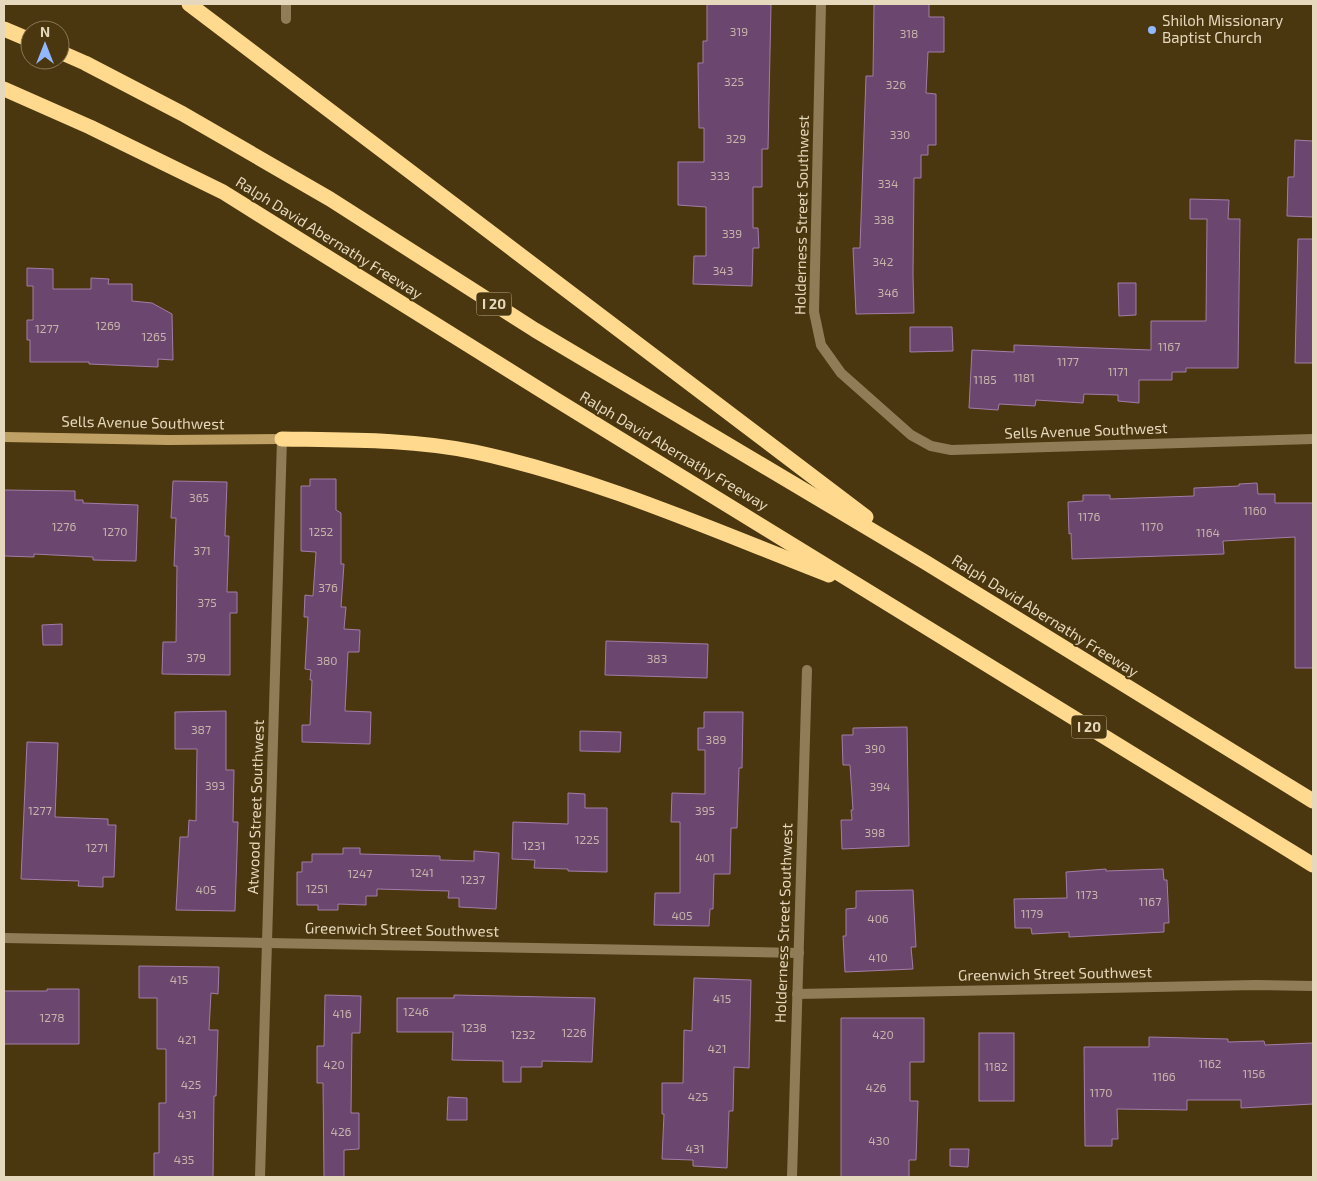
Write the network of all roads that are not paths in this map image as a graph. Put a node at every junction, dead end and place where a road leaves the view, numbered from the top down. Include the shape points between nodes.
1 (189, 4) edge
2 (286, 4) edge
3 (820, 4) edge
4 (286, 19) dead end
5 (4, 29) edge
6 (20, 36) edge
7 (70, 56) edge
8 (4, 90) edge
9 (876, 404) joint
10 (4, 437) edge
11 (282, 439) junction
12 (1313, 439) edge
13 (925, 562) junction
14 (865, 589) junction
15 (807, 670) dead end
16 (1313, 801) edge
17 (1313, 865) edge
18 (4, 938) edge
19 (267, 943) junction
20 (799, 953) junction
21 (1313, 986) edge
22 (798, 994) junction
23 (260, 1177) edge
24 (792, 1177) edge

1 - 13 highway
2 - 4 street
3 - 9 street, Holderness Street Southwest via 814,312 822,345 841,373
5 - 6 highway
7 - 13 highway, Ralph David Abernathy Freeway / I 20 via 183,114 330,199 535,330
8 - 14 highway, Ralph David Abernathy Freeway / I 20 via 90,127 223,192
9 - 12 street, Sells Avenue Southwest via 911,435 931,446 951,450
10 - 11 street, Sells Avenue Southwest
11 - 14 highway via 412,442 534,466 613,491
11 - 19 street, Atwood Street Southwest
13 - 16 highway, Ralph David Abernathy Freeway / I 20
14 - 17 highway, Ralph David Abernathy Freeway / I 20
15 - 20 street, Holderness Street Southwest
18 - 19 street, Greenwich Street Southwest
19 - 20 street, Greenwich Street Southwest
19 - 23 street, Atwood Street Southwest
20 - 22 street, Holderness Street Southwest
21 - 22 street, Greenwich Street Southwest
22 - 24 street, Holderness Street Southwest

